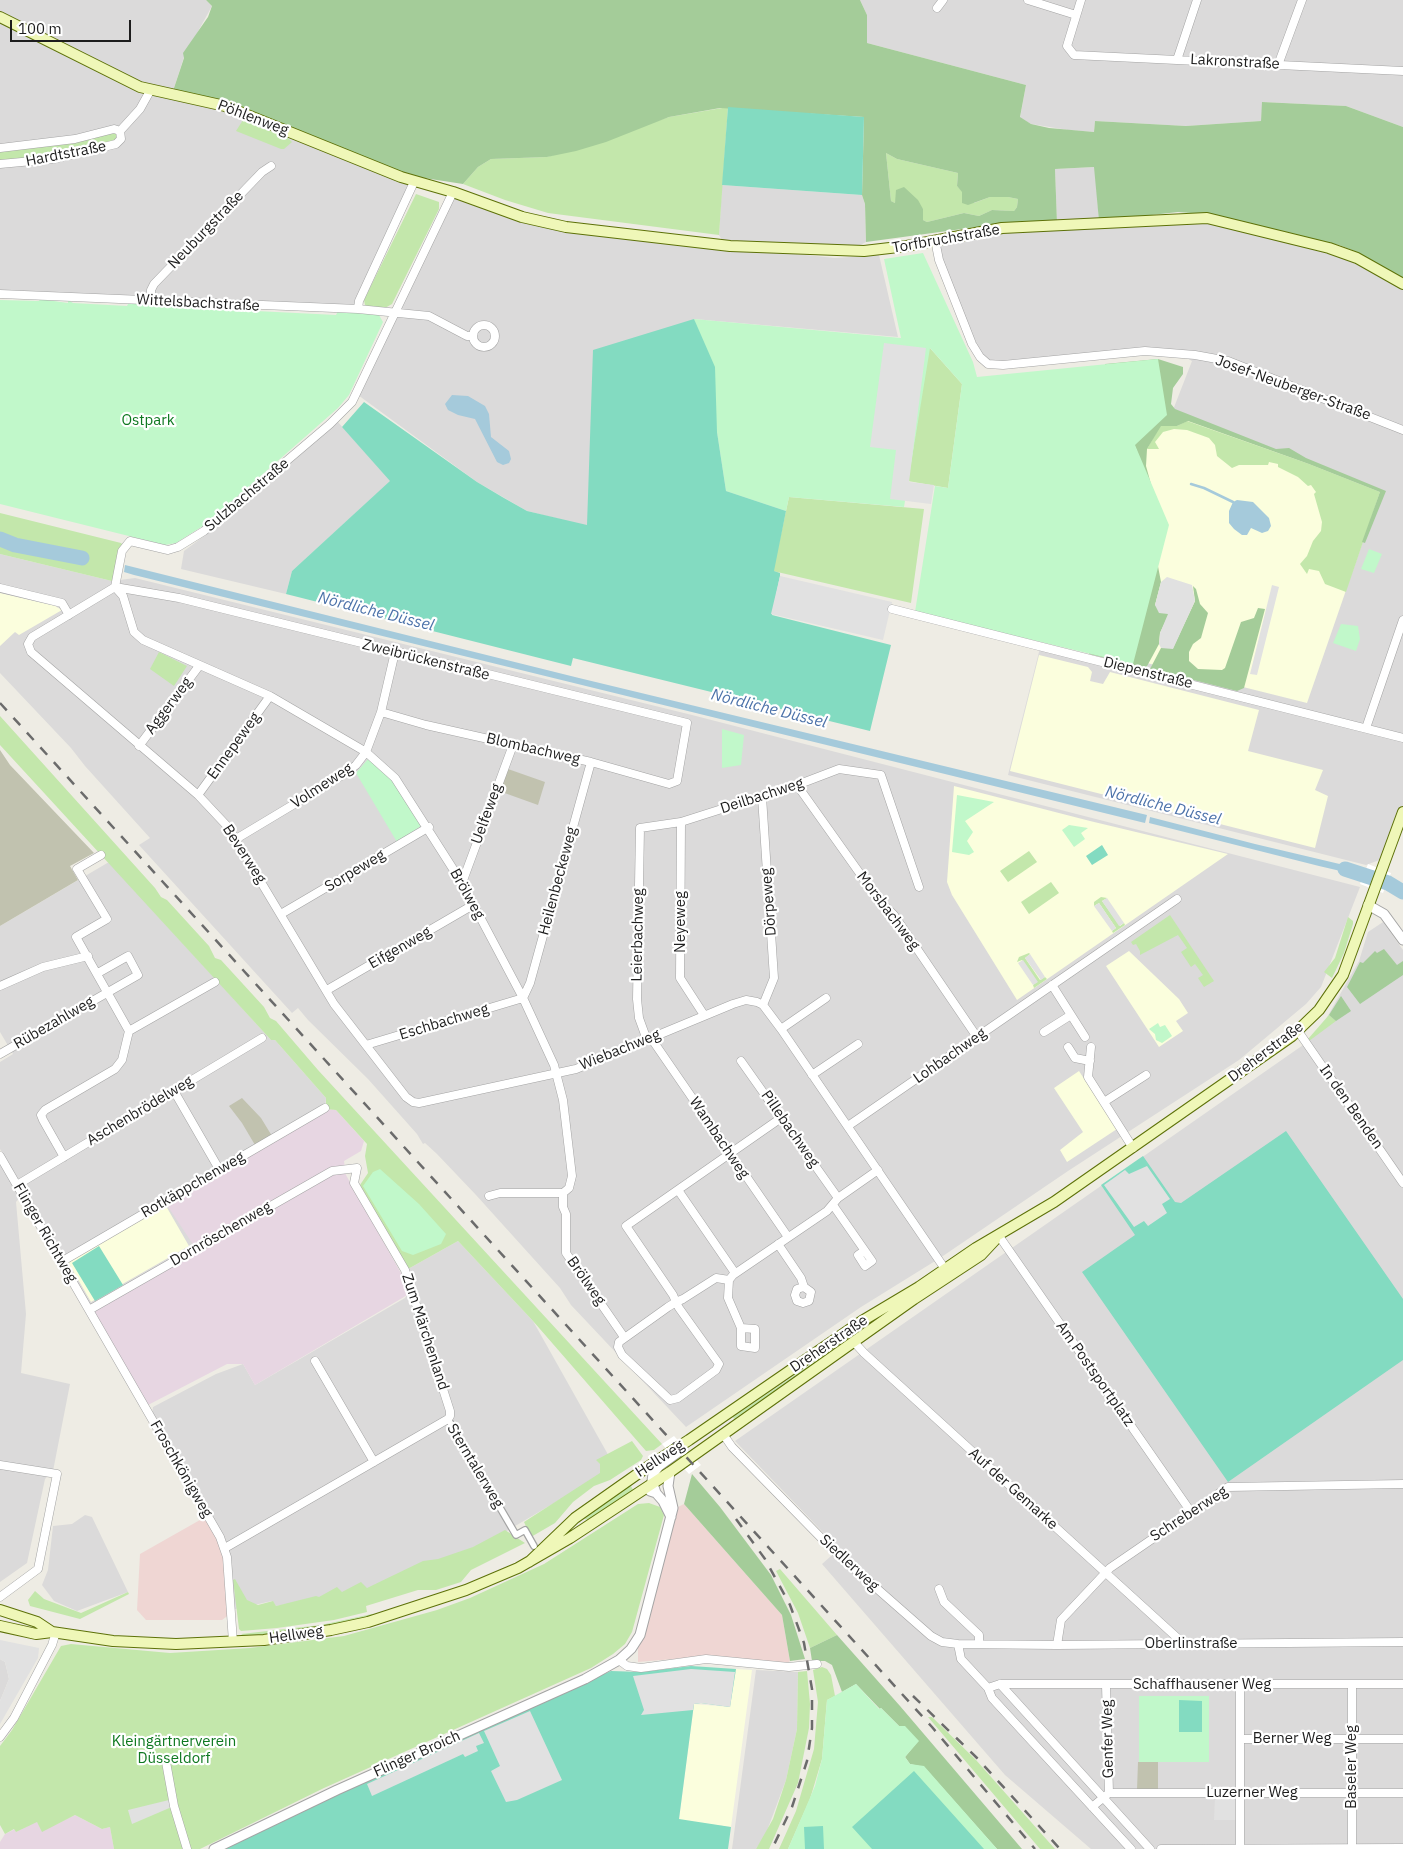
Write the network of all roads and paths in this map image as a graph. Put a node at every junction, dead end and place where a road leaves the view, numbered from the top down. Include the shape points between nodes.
1 (943, 0) edge
2 (1028, 0) edge
3 (1081, 0) edge
4 (1196, 0) edge
5 (1302, 0) edge
6 (937, 8) dead end
7 (1076, 15) junction
8 (0, 17) edge
9 (1177, 60) junction
10 (1278, 65) junction
11 (1403, 71) edge
12 (150, 91) junction
13 (120, 131) junction
14 (0, 148) edge
15 (0, 164) edge
16 (271, 166) dead end
17 (414, 182) junction
18 (453, 192) junction
19 (481, 202) joint
20 (935, 240) junction
21 (1403, 284) edge
22 (0, 294) edge
23 (151, 301) junction
24 (358, 309) junction
25 (395, 313) junction
26 (473, 336) dead end
27 (1403, 430) edge
28 (115, 587) junction
29 (0, 588) edge
30 (892, 609) dead end
31 (69, 614) junction
32 (1403, 620) edge
33 (395, 652) junction
34 (198, 666) junction
35 (270, 696) junction
36 (381, 712) junction
37 (1366, 728) junction
38 (1403, 738) edge
39 (513, 745) junction
40 (139, 746) junction
41 (366, 752) junction
42 (591, 762) junction
43 (678, 774) joint
44 (797, 786) junction
45 (198, 795) junction
46 (762, 796) junction
47 (1403, 812) edge
48 (681, 822) junction
49 (429, 827) junction
50 (640, 828) joint
51 (236, 839) junction
52 (101, 855) dead end
53 (462, 883) junction
54 (919, 887) dead end
55 (1176, 900) dead end
56 (474, 905) junction
57 (1368, 905) junction
58 (282, 914) junction
59 (1403, 940) edge
60 (88, 956) junction
61 (98, 973) junction
62 (214, 982) dead end
63 (0, 986) edge
64 (1052, 986) junction
65 (326, 990) junction
66 (108, 992) junction
67 (523, 998) junction
68 (826, 998) dead end
69 (763, 1004) junction
70 (704, 1015) junction
71 (1070, 1015) junction
72 (781, 1029) junction
73 (129, 1031) junction
74 (1298, 1031) junction
75 (1044, 1032) dead end
76 (977, 1037) junction
77 (1085, 1037) dead end
78 (262, 1038) dead end
79 (649, 1039) junction
80 (858, 1044) dead end
81 (366, 1045) junction
82 (1068, 1047) dead end
83 (1091, 1047) dead end
84 (0, 1054) edge
85 (741, 1061) dead end
86 (1090, 1061) junction
87 (557, 1073) junction
88 (812, 1075) junction
89 (1146, 1075) dead end
90 (174, 1091) junction
91 (412, 1102) joint
92 (1104, 1102) junction
93 (325, 1108) dead end
94 (781, 1118) junction
95 (848, 1126) junction
96 (1133, 1148) junction
97 (730, 1154) junction
98 (0, 1156) edge
99 (64, 1157) junction
100 (357, 1168) joint
101 (219, 1169) junction
102 (878, 1170) junction
103 (1403, 1183) edge
104 (17, 1185) junction
105 (678, 1190) junction
106 (563, 1193) junction
107 (489, 1196) dead end
108 (838, 1198) junction
109 (833, 1206) junction
110 (999, 1236) junction
111 (788, 1237) junction
112 (778, 1244) junction
113 (864, 1250) dead end
114 (62, 1262) junction
115 (946, 1269) junction
116 (735, 1273) junction
117 (729, 1280) junction
118 (804, 1287) dead end
119 (914, 1299) junction
120 (676, 1302) junction
121 (88, 1310) junction
122 (741, 1328) dead end
123 (846, 1331) junction
124 (624, 1337) junction
125 (854, 1342) junction
126 (315, 1361) dead end
127 (448, 1419) junction
128 (715, 1422) junction
129 (723, 1434) junction
130 (689, 1440) junction
131 (374, 1462) junction
132 (0, 1465) edge
133 (670, 1472) junction
134 (631, 1478) junction
135 (654, 1484) junction
136 (1403, 1484) edge
137 (668, 1486) junction
138 (1191, 1512) junction
139 (671, 1517) junction
140 (534, 1546) dead end
141 (225, 1548) junction
142 (529, 1562) junction
143 (1106, 1572) junction
144 (939, 1589) dead end
145 (0, 1597) edge
146 (0, 1610) edge
147 (0, 1626) edge
148 (54, 1632) junction
149 (233, 1642) junction
150 (1403, 1642) edge
151 (958, 1644) junction
152 (980, 1644) junction
153 (1184, 1644) junction
154 (1057, 1645) junction
155 (619, 1660) junction
156 (817, 1664) dead end
157 (1000, 1684) junction
158 (1240, 1684) junction
159 (1352, 1684) junction
160 (1403, 1684) edge
161 (1106, 1685) junction
162 (988, 1688) junction
163 (0, 1737) edge
164 (1240, 1739) junction
165 (1352, 1739) junction
166 (1403, 1739) edge
167 (166, 1762) dead end
168 (1240, 1793) junction
169 (1352, 1793) junction
170 (1403, 1793) edge
171 (1106, 1796) junction
172 (1092, 1807) junction
173 (1403, 1848) edge
174 (187, 1849) edge
175 (214, 1849) edge
176 (1131, 1849) edge
177 (1150, 1849) edge
178 (1161, 1849) edge
179 (1240, 1849) edge
180 (1352, 1849) edge

1 - 6 street
2 - 7 street
3 - 7 street
4 - 9 street
5 - 10 street
7 - 9 street, Lakronstraße via 1067,42 1068,50 1074,55
8 - 12 main road, Pöhlenweg
9 - 10 street, Lakronstraße
10 - 11 street, Lakronstraße
12 - 13 street, Hardtstraße via 140,109
12 - 17 main road, Pöhlenweg via 225,106
13 - 14 street, Hardtstraße via 114,129 75,139
13 - 15 street, Hardtstraße via 121,139 108,147 54,159
16 - 23 street, Neuburgstraße via 154,284
17 - 18 main road, Pöhlenweg
17 - 24 street
18 - 19 main road, Pöhlenweg
18 - 25 street, Sulzbachstraße
19 - 20 main road, Torfbruchstraße via 522,217 566,227 715,244 864,251
20 - 21 main road, Torfbruchstraße via 1002,228 1207,218 1329,248 1357,258
20 - 27 street, Josef-Neuberger-Straße via 939,260 972,344 988,364 1145,351 1195,354 1228,361
22 - 23 street, Wittelsbachstraße
23 - 24 street, Wittelsbachstraße
24 - 25 street, Wittelsbachstraße
25 - 26 street via 429,316
25 - 28 street, Sulzbachstraße via 352,402 330,424 204,531 178,547 168,550 130,541 122,551
28 - 31 street
28 - 33 street, Zweibrückenstraße via 179,598
28 - 34 street, Brölweg via 123,598 136,636
29 - 31 street via 62,603
30 - 37 street, Diepenstraße
31 - 40 street, Beverweg via 32,637 28,647
32 - 37 street
33 - 36 street, Volmeweg
33 - 43 street, Zweibrückenstraße via 687,723
34 - 35 street, Brölweg
34 - 40 street, Aggerweg
35 - 41 street, Brölweg
35 - 45 street, Ennepeweg
36 - 39 street, Blombachweg
36 - 41 street, Volmeweg
37 - 38 street, Diepenstraße
39 - 42 street, Blombachweg
39 - 53 street, Uelfeweg
40 - 45 street, Beverweg
41 - 49 street, Brölweg via 396,778
41 - 51 street, Volmeweg via 351,770
42 - 43 street, Blombachweg via 670,784 676,783
42 - 67 street, Heilenbeckeweg via 530,984
44 - 46 street, Deilbachweg
44 - 54 street, Deilbachweg via 842,769 883,777
44 - 76 street, Morsbachweg via 878,899 894,915
45 - 51 street, Beverweg
46 - 48 street, Deilbachweg
46 - 69 street, Dörpeweg via 774,978
47 - 57 main road, Dreherstraße
48 - 50 street, Deilbachweg
48 - 70 street, Neyeweg via 680,978
49 - 53 street, Brölweg
49 - 58 street, Sorpeweg
50 - 79 street, Leierbachweg via 637,999 639,1018
51 - 58 street, Beverweg
52 - 60 street via 78,870 107,919 76,937
53 - 56 street, Brölweg
55 - 64 street, Lohbachweg
56 - 65 street, Eifgenweg
56 - 67 street, Brölweg
57 - 59 street via 1384,914
57 - 74 main road, Dreherstraße via 1343,975 1323,1005
58 - 65 street, Beverweg
60 - 61 street
60 - 63 street via 43,966
61 - 66 street
61 - 66 street, Rübezahlweg via 128,956 138,975
62 - 73 street
64 - 71 street
64 - 76 street, Lohbachweg
65 - 81 street, Beverweg
66 - 73 street
66 - 84 street, Rübezahlweg
67 - 81 street, Eschbachweg
67 - 87 street, Brölweg
68 - 72 street
69 - 70 street, Wiebachweg via 746,1000
69 - 72 street
70 - 79 street, Wiebachweg
71 - 75 street
71 - 77 street
72 - 88 street
73 - 99 street via 122,1060 115,1069 41,1115
74 - 96 main road, Dreherstraße
74 - 103 street, In den Benden
76 - 95 street, Lohbachweg
78 - 90 street, Aschenbrödelweg
79 - 87 street, Wiebachweg via 592,1064
79 - 97 street, Wambachweg
80 - 88 street
81 - 91 street, Beverweg
82 - 86 street via 1075,1058
83 - 86 street
85 - 94 street, Pillebachweg
86 - 92 street via 1088,1078
87 - 91 street, Wiebachweg
87 - 106 street, Brölweg via 572,1176 569,1188
88 - 95 street
89 - 92 street
90 - 99 street, Aschenbrödelweg
90 - 101 street
92 - 96 street
93 - 101 street, Rotkäppchenweg
94 - 97 street
94 - 108 street, Pillebachweg
95 - 102 street
96 - 110 main road, Dreherstraße
97 - 105 street
97 - 111 street, Wambachweg
98 - 104 street, Flinger Richtweg
99 - 104 street, Aschenbrödelweg
100 - 121 street, Dornröschenweg via 332,1171
100 - 127 street, Zum Märchenland via 354,1183 405,1270 450,1411
101 - 114 street, Rotkäppchenweg
102 - 108 street
102 - 115 street
104 - 114 street, Flinger Richtweg
105 - 116 street
105 - 120 street via 626,1226
106 - 107 street via 500,1193
106 - 124 street, Brölweg via 566,1253
108 - 109 street
109 - 111 street
109 - 113 street
110 - 115 main road, Dreherstraße
110 - 119 main road, Dreherstraße via 982,1255
110 - 138 street, Am Postsportplatz
111 - 112 street
112 - 116 street
112 - 118 street
114 - 121 street, Flinger Richtweg
115 - 119 street, Dreherstraße via 945,1275
115 - 123 main road, Dreherstraße
116 - 117 street
117 - 120 street via 716,1278
117 - 122 street via 728,1298
119 - 125 main road, Dreherstraße
120 - 124 street
120 - 124 street via 719,1364 716,1370 678,1398 670,1400 622,1355 618,1348
121 - 141 street, Froschkönigweg via 194,1489
123 - 125 main road, Auf der Gemarke
123 - 128 main road, Dreherstraße
125 - 129 main road, Dreherstraße
125 - 143 street, Auf der Gemarke
126 - 131 street
127 - 131 street, Sterntalerweg
127 - 140 street, Sterntalerweg via 516,1535 525,1530
128 - 129 main road, Siedlerweg
128 - 130 main road, Hellweg
129 - 133 main road, Hellweg
129 - 151 street, Siedlerweg via 833,1550 931,1636 942,1642
130 - 134 main road, Hellweg
130 - 135 street, Hellweg via 657,1468
131 - 141 street, Sterntalerweg
132 - 145 street via 57,1474 38,1569
133 - 135 main road, Hellweg
133 - 137 street, Hellweg
134 - 135 street, Hellweg
134 - 142 main road, Hellweg via 575,1518
135 - 137 street, Hellweg
135 - 139 street
135 - 142 main road, Hellweg
136 - 138 street, Schreberweg via 1233,1486
137 - 139 street, Flinger Broich via 673,1505
138 - 143 street, Schreberweg
139 - 155 street, Flinger Broich via 640,1635
141 - 149 street, Froschkönigweg
142 - 149 main road, Hellweg via 466,1590 393,1615 324,1631
143 - 153 street, Auf der Gemarke
143 - 154 street, Schreberweg via 1061,1620
144 - 152 street via 944,1602 979,1635
146 - 148 main road, Hellweg via 37,1622
147 - 148 main road, Hellweg via 36,1634
148 - 149 main road, Hellweg via 140,1642
148 - 163 street via 52,1645 14,1718
150 - 153 street, Oberlinstraße
151 - 152 street, Oberlinstraße
151 - 162 street via 961,1659
152 - 154 street, Oberlinstraße
153 - 154 street, Oberlinstraße
155 - 156 street via 627,1666 641,1668 706,1660 790,1667
155 - 175 street, Flinger Broich via 585,1679
157 - 161 street, Schaffhausener Weg
157 - 162 street
157 - 171 street
158 - 159 street, Schaffhausener Weg
158 - 161 street, Schaffhausener Weg
158 - 164 street
159 - 160 street, Schaffhausener Weg
159 - 165 street, Baseler Weg
161 - 171 street, Genfer Weg
162 - 172 street via 992,1698
164 - 165 street, Berner Weg
164 - 168 street
165 - 166 street, Berner Weg
165 - 169 street, Baseler Weg
167 - 174 street via 172,1799
168 - 169 street, Luzerner Weg
168 - 171 street, Luzerner Weg
168 - 179 street
169 - 170 street, Luzerner Weg
169 - 180 street, Baseler Weg
171 - 172 street
171 - 177 street
172 - 176 street
173 - 180 street
178 - 179 street
179 - 180 street

